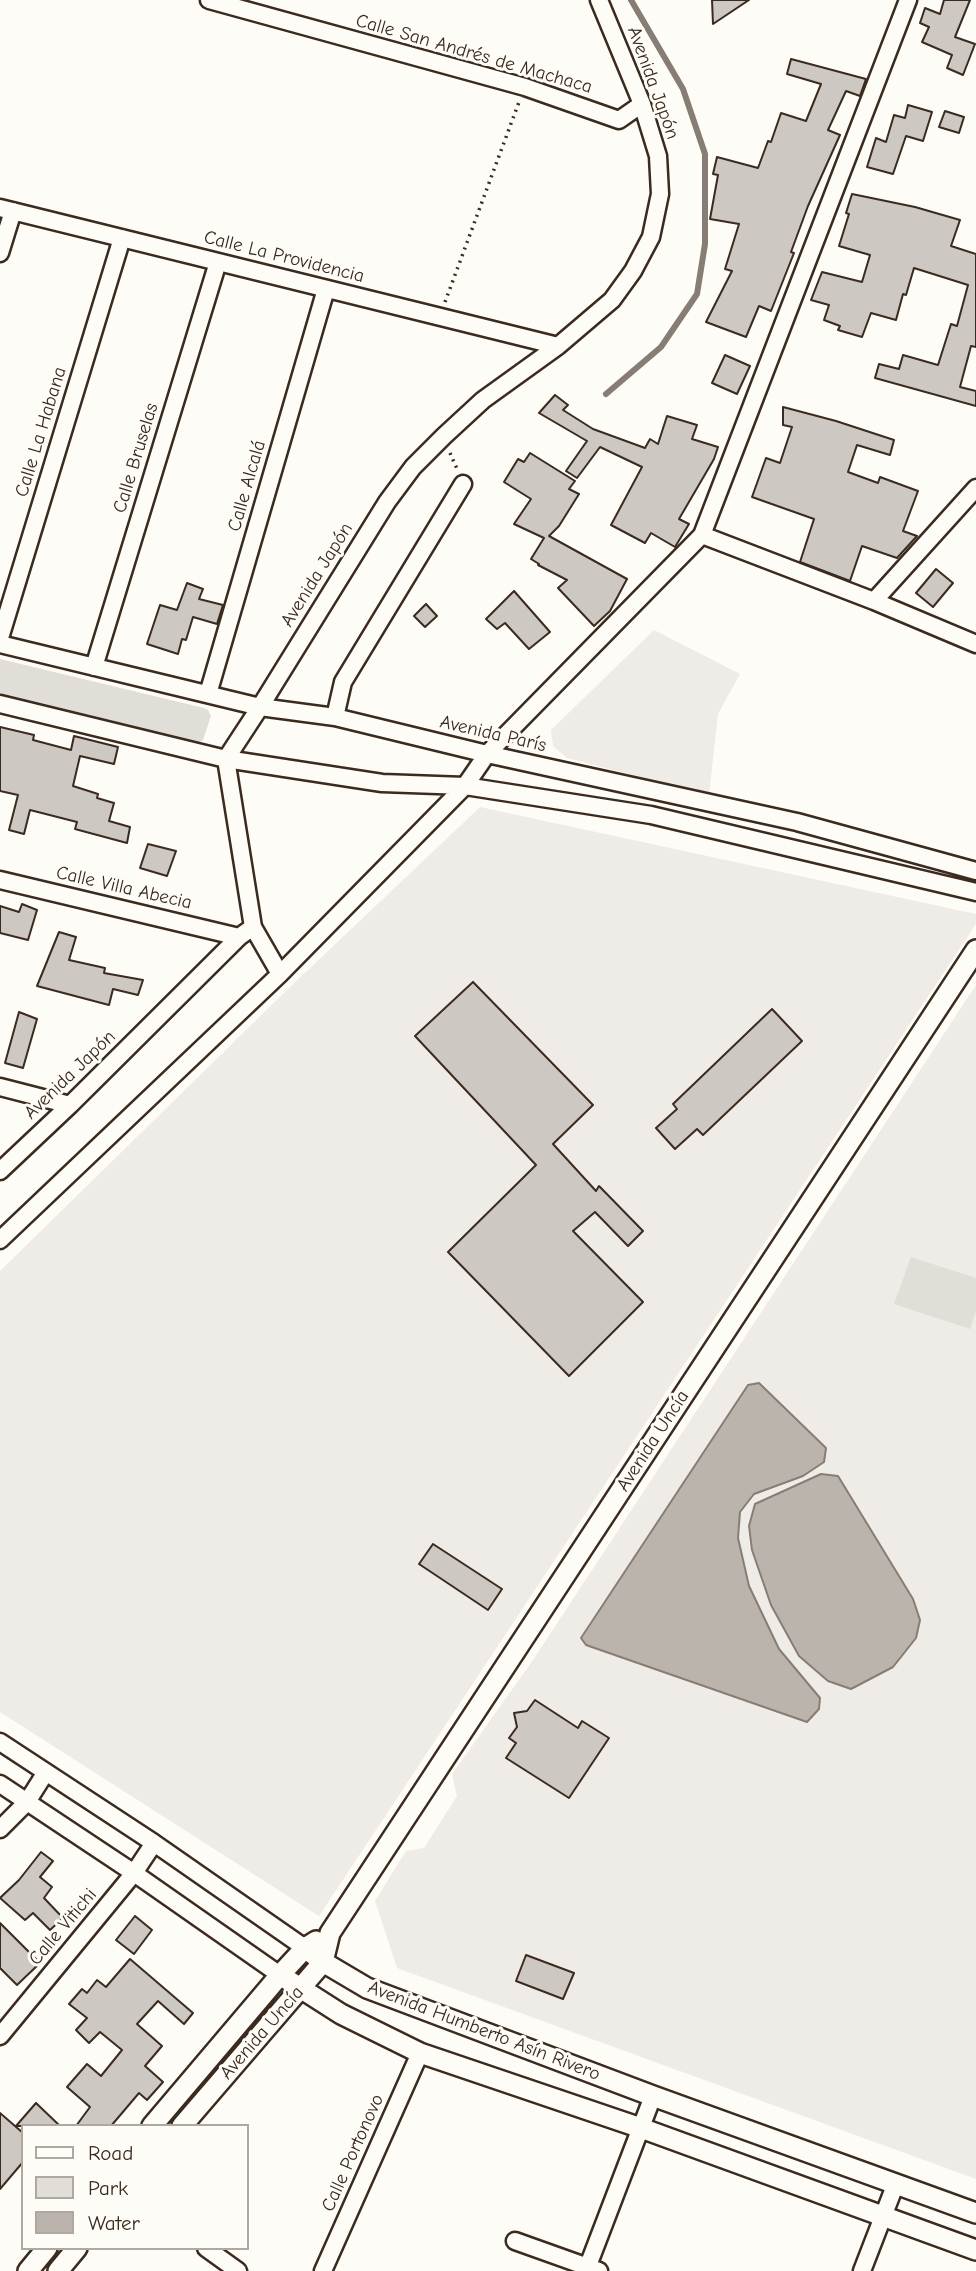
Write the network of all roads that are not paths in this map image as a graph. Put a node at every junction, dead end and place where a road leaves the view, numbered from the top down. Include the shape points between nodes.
1 (209, 0) edge
2 (599, 0) edge
3 (908, 0) edge
4 (642, 104) junction
5 (6, 210) edge
6 (122, 238) junction
7 (0, 253) edge
8 (218, 262) junction
9 (326, 289) junction
10 (558, 346) junction
11 (463, 484) road end
12 (976, 488) edge
13 (702, 535) junction
14 (874, 601) junction
15 (0, 638) edge
16 (976, 643) edge
17 (0, 644) edge
18 (94, 667) junction
19 (208, 694) junction
20 (0, 704) edge
21 (260, 707) junction
22 (335, 717) junction
23 (486, 754) junction
24 (226, 759) junction
25 (465, 786) junction
26 (976, 871) edge
27 (0, 880) edge
28 (976, 892) edge
29 (253, 927) junction
30 (239, 937) junction
31 (976, 950) edge
32 (281, 974) junction
33 (0, 1087) edge
34 (70, 1105) junction
35 (0, 1171) edge
36 (0, 1240) edge
37 (0, 1742) edge
38 (47, 1772) junction
39 (0, 1784) edge
40 (27, 1802) junction
41 (0, 1829) edge
42 (155, 1843) junction
43 (134, 1874) junction
44 (330, 1933) junction
45 (304, 1948) junction
46 (323, 1962) junction
47 (280, 1975) junction
48 (301, 1989) junction
49 (0, 2036) edge
50 (420, 2053) junction
51 (653, 2096) junction
52 (154, 2124) edge
53 (184, 2124) edge
54 (640, 2129) junction
55 (896, 2183) junction
56 (976, 2213) edge
57 (883, 2216) junction
58 (515, 2241) dead end
59 (45, 2250) edge
60 (75, 2250) edge
61 (209, 2250) edge
62 (976, 2250) edge
63 (591, 2270) edge
64 (28, 2271) edge
65 (58, 2271) edge
66 (238, 2271) edge
67 (323, 2271) edge
68 (862, 2271) edge

1 - 4 street, Calle San Andrés de Machaca via 525,87 618,120
2 - 4 street, Avenida Japón
3 - 13 street
4 - 10 street, Avenida Japón via 659,169 660,194 650,237 634,271 612,300
5 - 6 street, Calle La Providencia
5 - 7 street
6 - 8 street, Calle La Providencia
6 - 15 street, Calle La Habana
8 - 9 street, Calle La Providencia
8 - 18 street, Calle Bruselas
9 - 10 street, Calle La Providencia
9 - 19 street, Calle Alcalá
10 - 21 street, Avenida Japón via 483,400 413,467
11 - 22 street via 343,682
12 - 14 street
13 - 14 street
13 - 23 street
14 - 16 street
17 - 18 street, Avenida París
18 - 19 street, Avenida París
19 - 21 street, Avenida París
20 - 24 street
21 - 22 street, Avenida París
21 - 24 street, Avenida Japón
22 - 23 street, Avenida París
23 - 25 street
23 - 26 street, Avenida París via 797,822
24 - 25 street via 383,783
24 - 29 street
25 - 28 street via 651,815
25 - 32 street
27 - 30 street, Calle Villa Abecia
29 - 30 street, Avenida Japón
29 - 32 street
30 - 34 street, Avenida Japón
31 - 44 street, Avenida Uncía
32 - 36 street
33 - 34 street
34 - 35 street, Avenida Japón
37 - 38 street, Avenida Humberto Asín Rivero
38 - 40 street
38 - 42 street, Avenida Humberto Asín Rivero
39 - 40 street, Avenida Humberto Asín Rivero
40 - 41 street
40 - 43 street, Avenida Humberto Asín Rivero
42 - 43 street, Calle Vitichi
42 - 45 street, Avenida Humberto Asín Rivero
43 - 47 street, Avenida Humberto Asín Rivero
43 - 49 street, Calle Vitichi
44 - 45 street, Avenida Uncía
44 - 46 street, Avenida Uncía
45 - 46 street, Avenida Humberto Asín Rivero
45 - 47 street, Avenida Uncía
46 - 48 street, Avenida Uncía
46 - 51 street, Avenida Humberto Asín Rivero via 367,1988
47 - 48 street, Avenida Humberto Asín Rivero
47 - 52 street, Avenida Uncía
48 - 50 street, Avenida Humberto Asín Rivero
48 - 53 street, Avenida Uncía
50 - 54 street, Avenida Humberto Asín Rivero
50 - 67 street, Calle Portonovo
51 - 54 street
51 - 55 street, Avenida Humberto Asín Rivero
54 - 57 street, Avenida Humberto Asín Rivero
54 - 63 street
55 - 56 street, Avenida Humberto Asín Rivero
55 - 57 street
57 - 62 street, Avenida Humberto Asín Rivero
57 - 68 street
58 - 63 street
59 - 64 street
60 - 65 street
61 - 66 street

